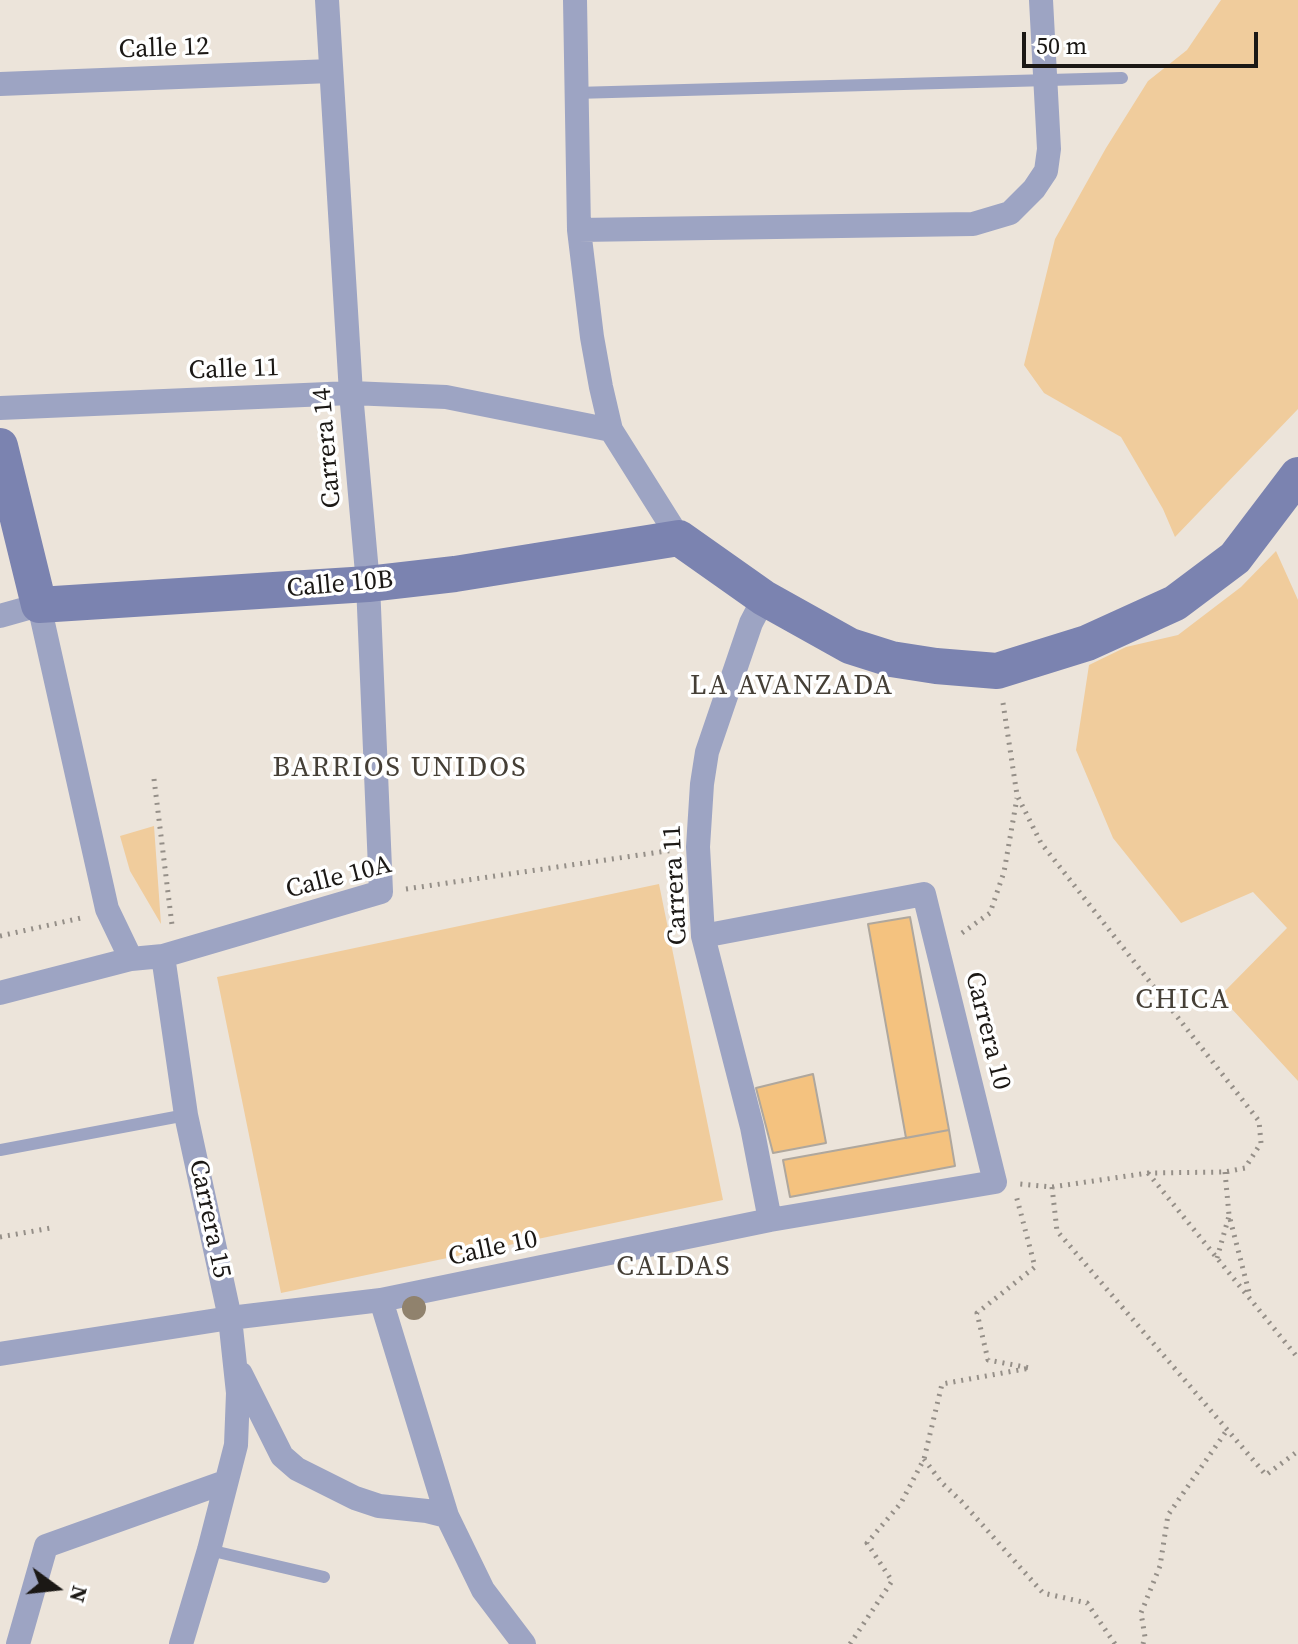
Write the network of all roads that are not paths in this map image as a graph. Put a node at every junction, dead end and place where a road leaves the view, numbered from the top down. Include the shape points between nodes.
1 (327, 0) edge
2 (575, 0) edge
3 (1041, 0) edge
4 (331, 71) junction
5 (1044, 78) junction
6 (1122, 78) dead end
7 (0, 84) edge
8 (575, 93) junction
9 (579, 230) junction
10 (351, 393) junction
11 (0, 408) edge
12 (611, 430) junction
13 (0, 446) edge
14 (1298, 475) edge
15 (679, 538) junction
16 (368, 584) junction
17 (764, 598) junction
18 (39, 605) junction
19 (0, 616) edge
20 (381, 892) joint
21 (703, 936) junction
22 (163, 956) junction
23 (131, 959) junction
24 (0, 993) edge
25 (186, 1115) junction
26 (0, 1150) edge
27 (995, 1182) joint
28 (770, 1220) junction
29 (381, 1300) junction
30 (230, 1318) junction
31 (0, 1354) edge
32 (233, 1358) junction
33 (225, 1482) junction
34 (447, 1516) junction
35 (209, 1550) junction
36 (324, 1577) dead end
37 (18, 1644) edge
38 (181, 1644) edge
39 (524, 1644) edge

1 - 4 street, Carrera 14
2 - 8 street
3 - 5 street
4 - 7 street, Calle 12
4 - 10 street, Carrera 14
5 - 6 lane
5 - 8 lane
5 - 9 street via 1046,171 1010,213 973,224
8 - 9 street
9 - 12 street via 592,337
10 - 11 street, Calle 11
10 - 12 street, Calle 11 via 446,397
10 - 16 street, Carrera 14
12 - 15 street
13 - 18 main road
14 - 17 main road via 1235,558 1175,603 1087,643 997,671 891,659 850,646
15 - 16 main road, Calle 10B
15 - 17 main road
16 - 18 main road, Calle 10B
16 - 20 street, Carrera 14
17 - 21 street, Carrera 11 via 707,752 698,847
18 - 19 street, Calle 10B
18 - 23 street via 107,909
20 - 22 street, Calle 10A
21 - 27 street, Carrera 10 via 924,894
21 - 28 street, Carrera 11
22 - 23 street, Calle 10A
22 - 25 street, Carrera 15
23 - 24 street, Calle 10A
25 - 26 lane
25 - 30 street, Carrera 15
27 - 28 street, Calle 10
28 - 29 street, Calle 10
29 - 30 street, Calle 10
29 - 34 street
30 - 31 street, Calle 10
30 - 32 street, Carrera 15
32 - 33 street, Carrera 15 via 236,1445
32 - 34 street via 282,1456 297,1469 379,1506
33 - 35 street, Carrera 15
33 - 37 street via 46,1546
34 - 39 street via 483,1590
35 - 36 lane
35 - 38 street, Carrera 15

